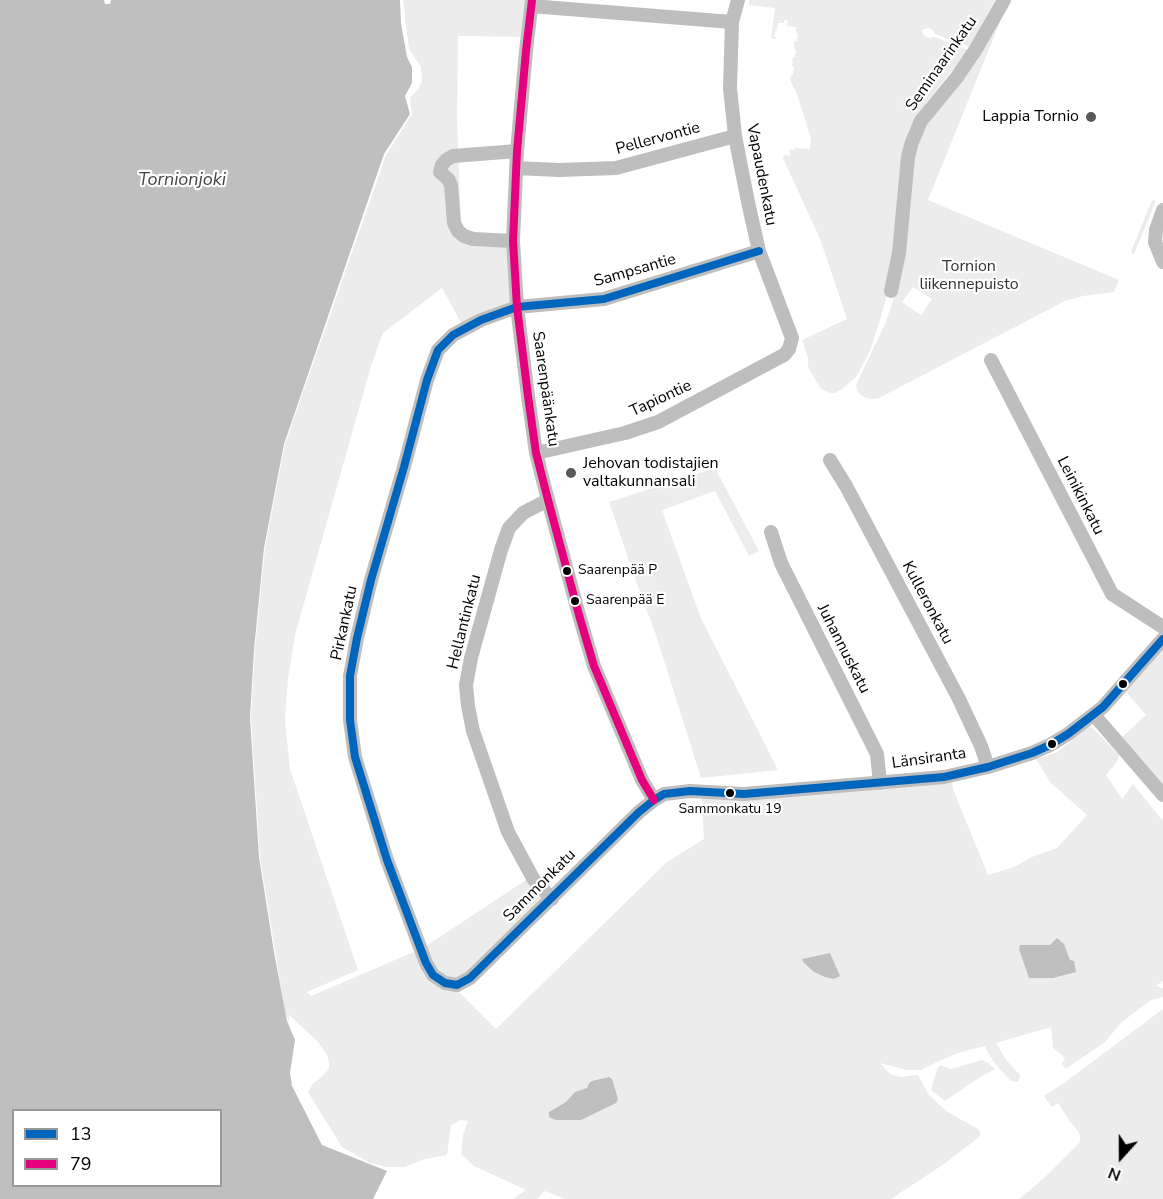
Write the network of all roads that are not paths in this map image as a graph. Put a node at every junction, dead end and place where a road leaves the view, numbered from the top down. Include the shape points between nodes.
1 (738, 0) edge
2 (1004, 0) edge
3 (532, 3) edge
4 (732, 22) junction
5 (735, 136) junction
6 (517, 151) junction
7 (516, 168) junction
8 (1163, 210) edge
9 (513, 241) junction
10 (759, 251) junction
11 (1161, 257) edge
12 (891, 291) dead end
13 (518, 308) junction
14 (789, 349) joint
15 (991, 360) dead end
16 (536, 453) junction
17 (830, 460) dead end
18 (548, 500) junction
19 (771, 532) dead end
20 (1163, 627) edge
21 (1163, 639) edge
22 (1094, 715) junction
23 (988, 766) junction
24 (880, 783) junction
25 (1163, 795) edge
26 (654, 800) junction
27 (552, 899) junction
28 (445, 983) joint

1 - 4 street, Vapaudenkatu
2 - 12 street, Seminaarinkatu via 957,77 921,121 912,142
3 - 4 street
3 - 6 street, Saarenpäänkatu
4 - 5 street, Vapaudenkatu via 730,88
5 - 7 street, Pellervontie via 616,168
5 - 10 street, Vapaudenkatu
6 - 7 street, Saarenpäänkatu
6 - 9 street via 453,156 440,172 451,185 458,231 472,239
7 - 9 street, Saarenpäänkatu
8 - 11 street via 1155,242
9 - 13 street, Saarenpäänkatu
10 - 13 street, Sampsantie via 604,298
10 - 14 street, Vapaudenkatu via 792,338
13 - 16 street, Saarenpäänkatu
13 - 28 street, Pirkankatu via 453,334 438,350 371,580 350,676 355,757 369,803 426,963 433,975
14 - 16 street, Tapiontie via 658,422
15 - 20 street, Leinikinkatu via 1112,594
16 - 18 street, Saarenpäänkatu
17 - 23 street, Kulleronkatu via 954,689
18 - 26 street, Saarenpäänkatu via 594,666
18 - 27 street, Hellantinkatu via 523,513 509,528 466,685 473,731 508,832 534,880
19 - 24 street, Juhannuskatu via 781,563 877,754
21 - 22 street, Länsiranta
22 - 23 street, Länsiranta via 1050,745
22 - 25 street
23 - 24 street, Länsiranta via 944,777
24 - 26 street, Länsiranta via 744,794 690,791 664,794
26 - 27 street, Sammonkatu
27 - 28 street, Sammonkatu via 470,978 457,985

